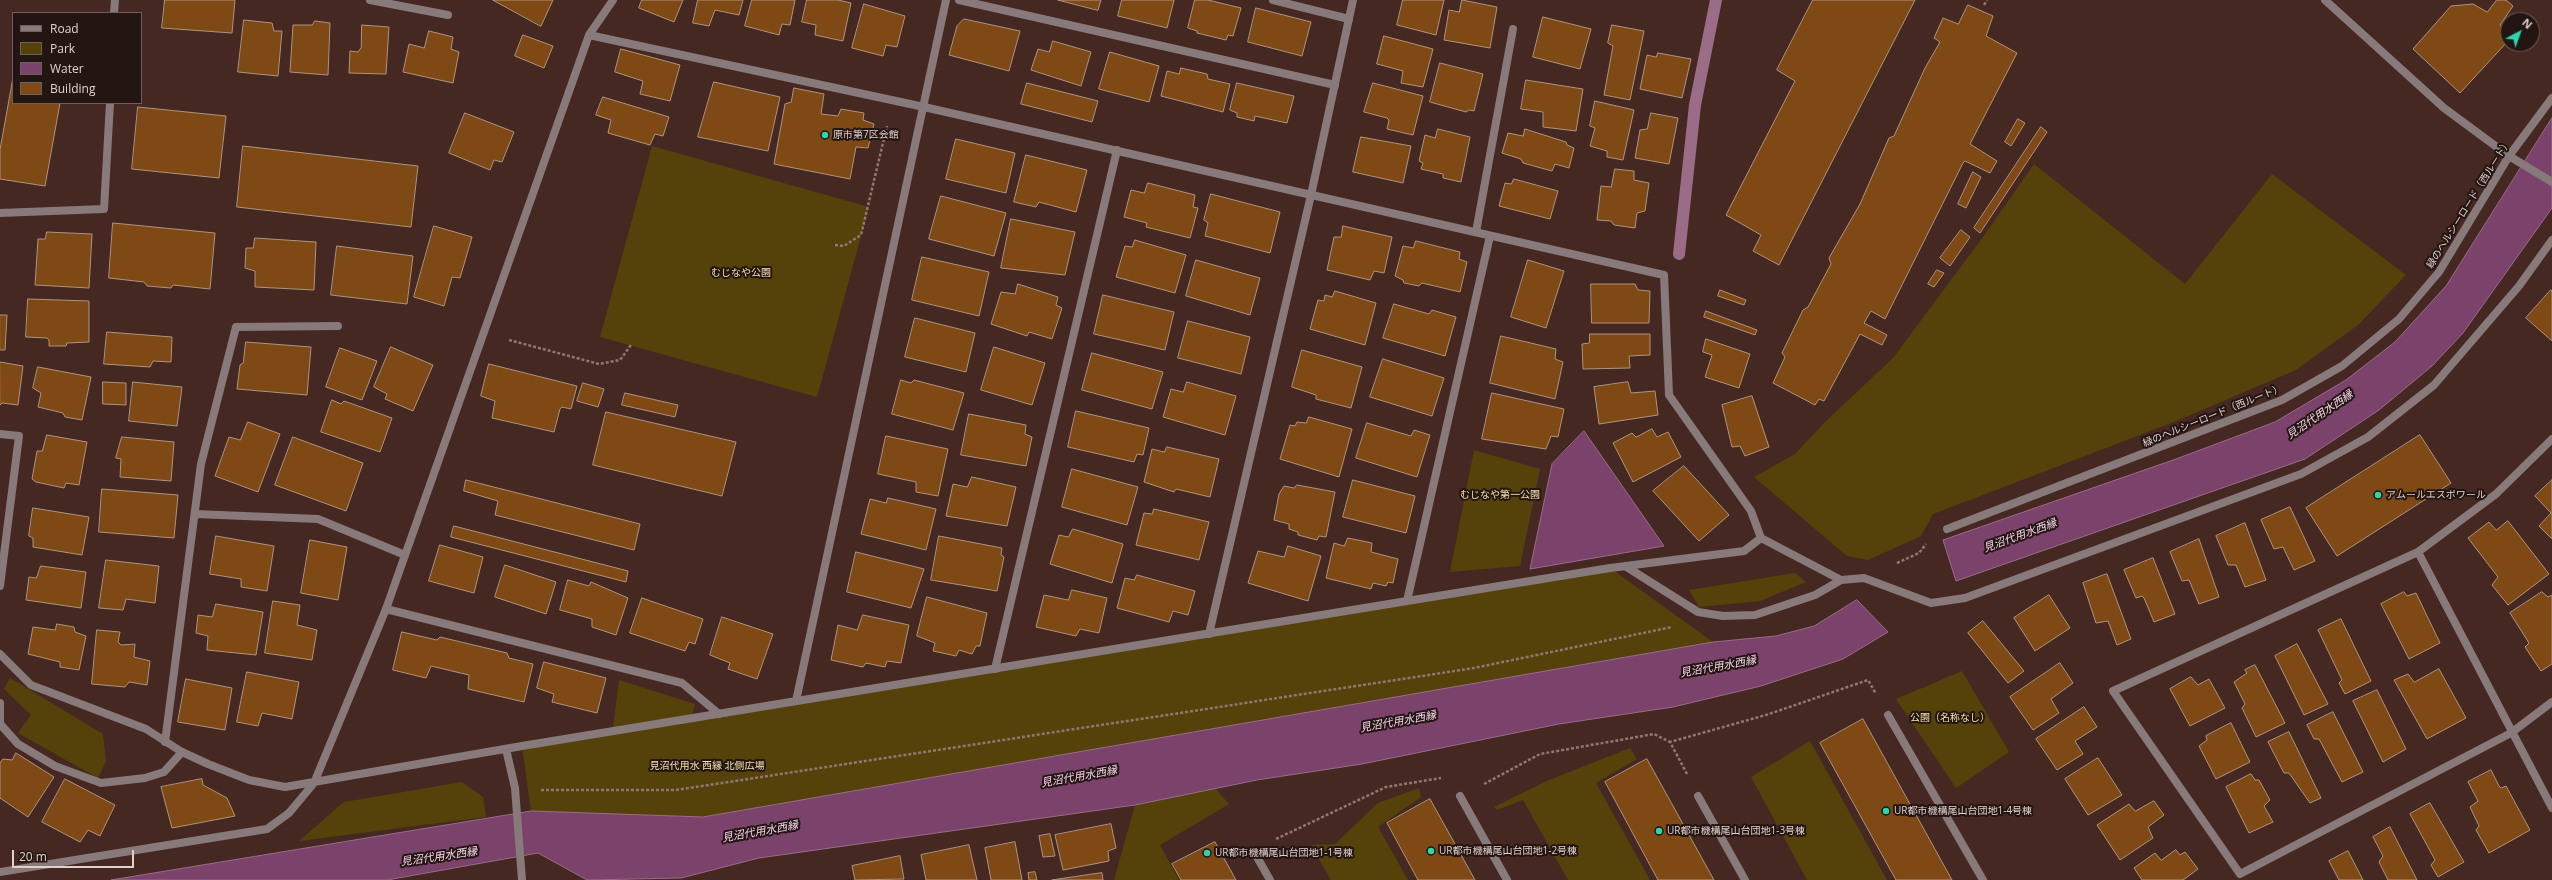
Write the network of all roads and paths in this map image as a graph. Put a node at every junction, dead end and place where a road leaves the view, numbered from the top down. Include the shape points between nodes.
1 (115, 0) edge
2 (370, 0) edge
3 (613, 0) edge
4 (946, 0) edge
5 (959, 0) edge
6 (1273, 0) edge
7 (1353, 0) edge
8 (1986, 0) edge
9 (2325, 0) edge
10 (1984, 5) dead end
11 (114, 12) edge
12 (448, 15) dead end
13 (1349, 19) junction
14 (1513, 29) dead end
15 (589, 35) junction
16 (1335, 85) junction
17 (2552, 98) edge
18 (893, 100) junction
19 (110, 104) edge
20 (924, 107) junction
21 (1117, 150) junction
22 (2509, 156) junction
23 (2552, 182) edge
24 (1311, 195) junction
25 (0, 213) edge
26 (1476, 232) junction
27 (1490, 236) junction
28 (2552, 240) edge
29 (834, 245) dead end
30 (338, 326) dead end
31 (484, 332) junction
32 (631, 345) dead end
33 (0, 434) edge
34 (2552, 439) edge
35 (194, 514) junction
36 (1947, 529) joint
37 (1761, 538) junction
38 (2418, 552) junction
39 (405, 555) junction
40 (1625, 566) junction
41 (1864, 578) junction
42 (1841, 580) junction
43 (0, 586) edge
44 (1407, 601) junction
45 (386, 609) junction
46 (1677, 626) dead end
47 (1209, 634) junction
48 (0, 654) edge
49 (995, 669) junction
50 (796, 701) junction
51 (2552, 702) edge
52 (0, 703) edge
53 (719, 714) junction
54 (1888, 715) joint
55 (1, 726) edge
56 (2511, 733) junction
57 (165, 742) junction
58 (506, 749) junction
59 (182, 752) junction
60 (314, 784) junction
61 (536, 790) dead end
62 (1460, 796) dead end
63 (1698, 796) joint
64 (2552, 808) edge
65 (1254, 850) dead end
66 (0, 872) edge
67 (522, 880) edge
68 (1270, 880) edge
69 (1507, 880) edge
70 (1745, 880) edge
71 (1983, 880) edge

1 - 11 street
2 - 12 street
3 - 15 street
4 - 20 street
5 - 16 street
6 - 13 street
7 - 13 street
8 - 10 path
9 - 22 street via 2444,108
13 - 16 street
14 - 26 street
15 - 18 street
15 - 31 street
16 - 24 street
17 - 22 street, 緑のヘルシーロード（西ルート）
18 - 20 street
18 - 29 path via 861,235 844,246
19 - 25 street via 104,209
20 - 21 street
20 - 50 street
21 - 24 street
21 - 49 street
22 - 23 street
22 - 36 street, 緑のヘルシーロード（西ルート） via 2439,272 2399,319 2342,366 2282,400
24 - 26 street
24 - 47 street
26 - 27 street
27 - 37 street via 1664,275 1669,394 1751,511
27 - 44 street
28 - 41 street via 2519,286 2434,384 2368,437 2301,474 1966,598 1931,603
30 - 35 street via 236,327 201,464
31 - 32 path via 600,364 620,360
31 - 39 street
33 - 43 street via 19,436
34 - 38 street via 2496,494
35 - 39 street via 318,519
35 - 57 street
36 - 41 path via 1929,540 1919,553
37 - 40 street via 1744,551
37 - 42 street
38 - 56 street
38 - 56 street via 2112,691 2240,874
39 - 45 street
40 - 42 street via 1698,612 1724,616 1755,615 1815,595
40 - 44 street
41 - 42 street
44 - 47 street
45 - 53 street via 682,683
45 - 60 street
46 - 61 path via 1474,668 676,790
47 - 49 street
48 - 57 street via 31,684 146,729
49 - 50 street
50 - 53 street
51 - 56 street
52 - 55 street
53 - 58 street
54 - 63 path via 1868,680 1766,715 1670,742
54 - 71 street
55 - 59 street via 18,744 55,766 101,783 145,778 164,772
56 - 64 street
57 - 59 street
58 - 60 street
58 - 67 street via 515,788
59 - 60 street via 249,780 285,787
60 - 66 street via 289,812 267,829
62 - 69 street
63 - 70 street
65 - 68 street

